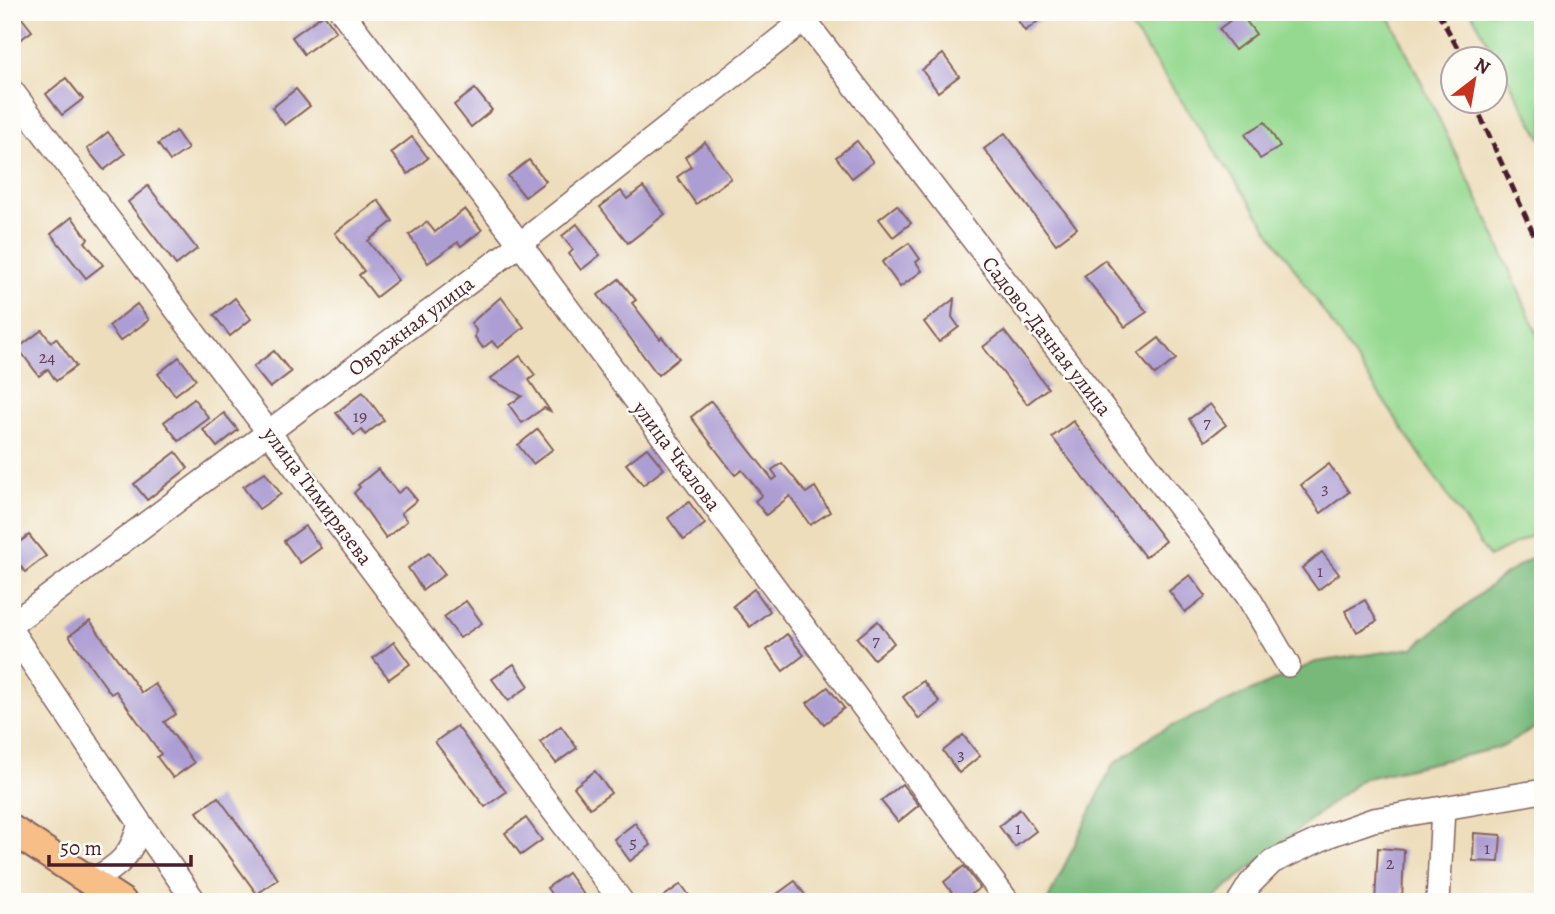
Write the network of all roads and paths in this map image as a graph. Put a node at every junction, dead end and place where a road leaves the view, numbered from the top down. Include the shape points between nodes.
1 (342, 12) edge
2 (801, 16) edge
3 (12, 91) edge
4 (520, 244) junction
5 (270, 432) junction
6 (12, 624) edge
7 (12, 632) edge
8 (1288, 665) dead end
9 (1543, 791) edge
10 (1443, 808) junction
11 (140, 823) junction
12 (12, 830) edge
13 (91, 881) junction
14 (122, 902) edge
15 (195, 902) edge
16 (622, 902) edge
17 (1007, 902) edge
18 (1240, 902) edge
19 (1438, 902) edge

1 - 4 street, улица Чкалова
2 - 4 street, Овражная улица
2 - 8 street, Садово-Дачная улица via 1247,595
3 - 5 street, улица Тимирязева
4 - 5 street, Овражная улица
4 - 17 street, улица Чкалова
5 - 6 street, Овражная улица
5 - 16 street, улица Тимирязева
7 - 11 street
9 - 10 street
10 - 18 street via 1373,820 1318,840 1272,862
10 - 19 street
11 - 13 street via 124,859
11 - 15 street
12 - 13 main road
13 - 14 main road

